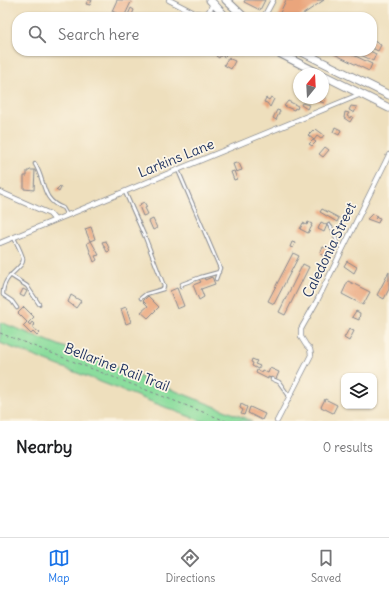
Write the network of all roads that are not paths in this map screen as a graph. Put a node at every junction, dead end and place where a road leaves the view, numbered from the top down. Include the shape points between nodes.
1 (169, 0) edge
2 (226, 0) edge
3 (272, 0) edge
4 (212, 1) edge
5 (191, 11) joint
6 (196, 12) edge
7 (208, 12) edge
8 (222, 12) edge
9 (239, 12) edge
10 (266, 12) edge
11 (285, 56) edge
12 (310, 56) edge
13 (308, 68) edge
14 (329, 78) edge
15 (362, 94) junction
16 (389, 96) edge
17 (389, 108) edge
18 (389, 155) edge
19 (35, 164) dead end
20 (178, 170) junction
21 (0, 192) edge
22 (124, 192) junction
23 (67, 215) junction
24 (55, 220) junction
25 (329, 225) dead end
26 (14, 238) junction
27 (0, 243) edge
28 (343, 248) junction
29 (219, 272) junction
30 (10, 275) junction
31 (216, 279) dead end
32 (181, 287) dead end
33 (141, 298) dead end
34 (39, 304) dead end
35 (17, 308) dead end
36 (272, 379) dead end
37 (289, 396) junction
38 (277, 421) edge

1 - 5 street
2 - 9 main road
3 - 10 street
4 - 7 street
4 - 8 main road
5 - 6 street
11 - 13 main road
12 - 16 main road
14 - 15 main road
15 - 17 main road
15 - 20 street, Larkins Lane
18 - 28 street, Caledonia Street
19 - 23 lane via 41,173 50,200 63,208
20 - 22 street, Larkins Lane
20 - 29 lane via 220,268
21 - 24 street via 50,214
22 - 23 street, Larkins Lane
22 - 33 lane via 164,286 163,289
23 - 24 street, Larkins Lane
24 - 26 street, Larkins Lane
25 - 28 lane via 338,245
26 - 27 street, Larkins Lane
26 - 30 lane via 23,260
28 - 37 street, Caledonia Street via 302,329 301,337 310,349 311,355
29 - 31 lane
29 - 32 lane via 182,284
30 - 34 lane via 27,286
30 - 35 lane via 3,287 3,295
36 - 37 lane via 279,382
37 - 38 street

